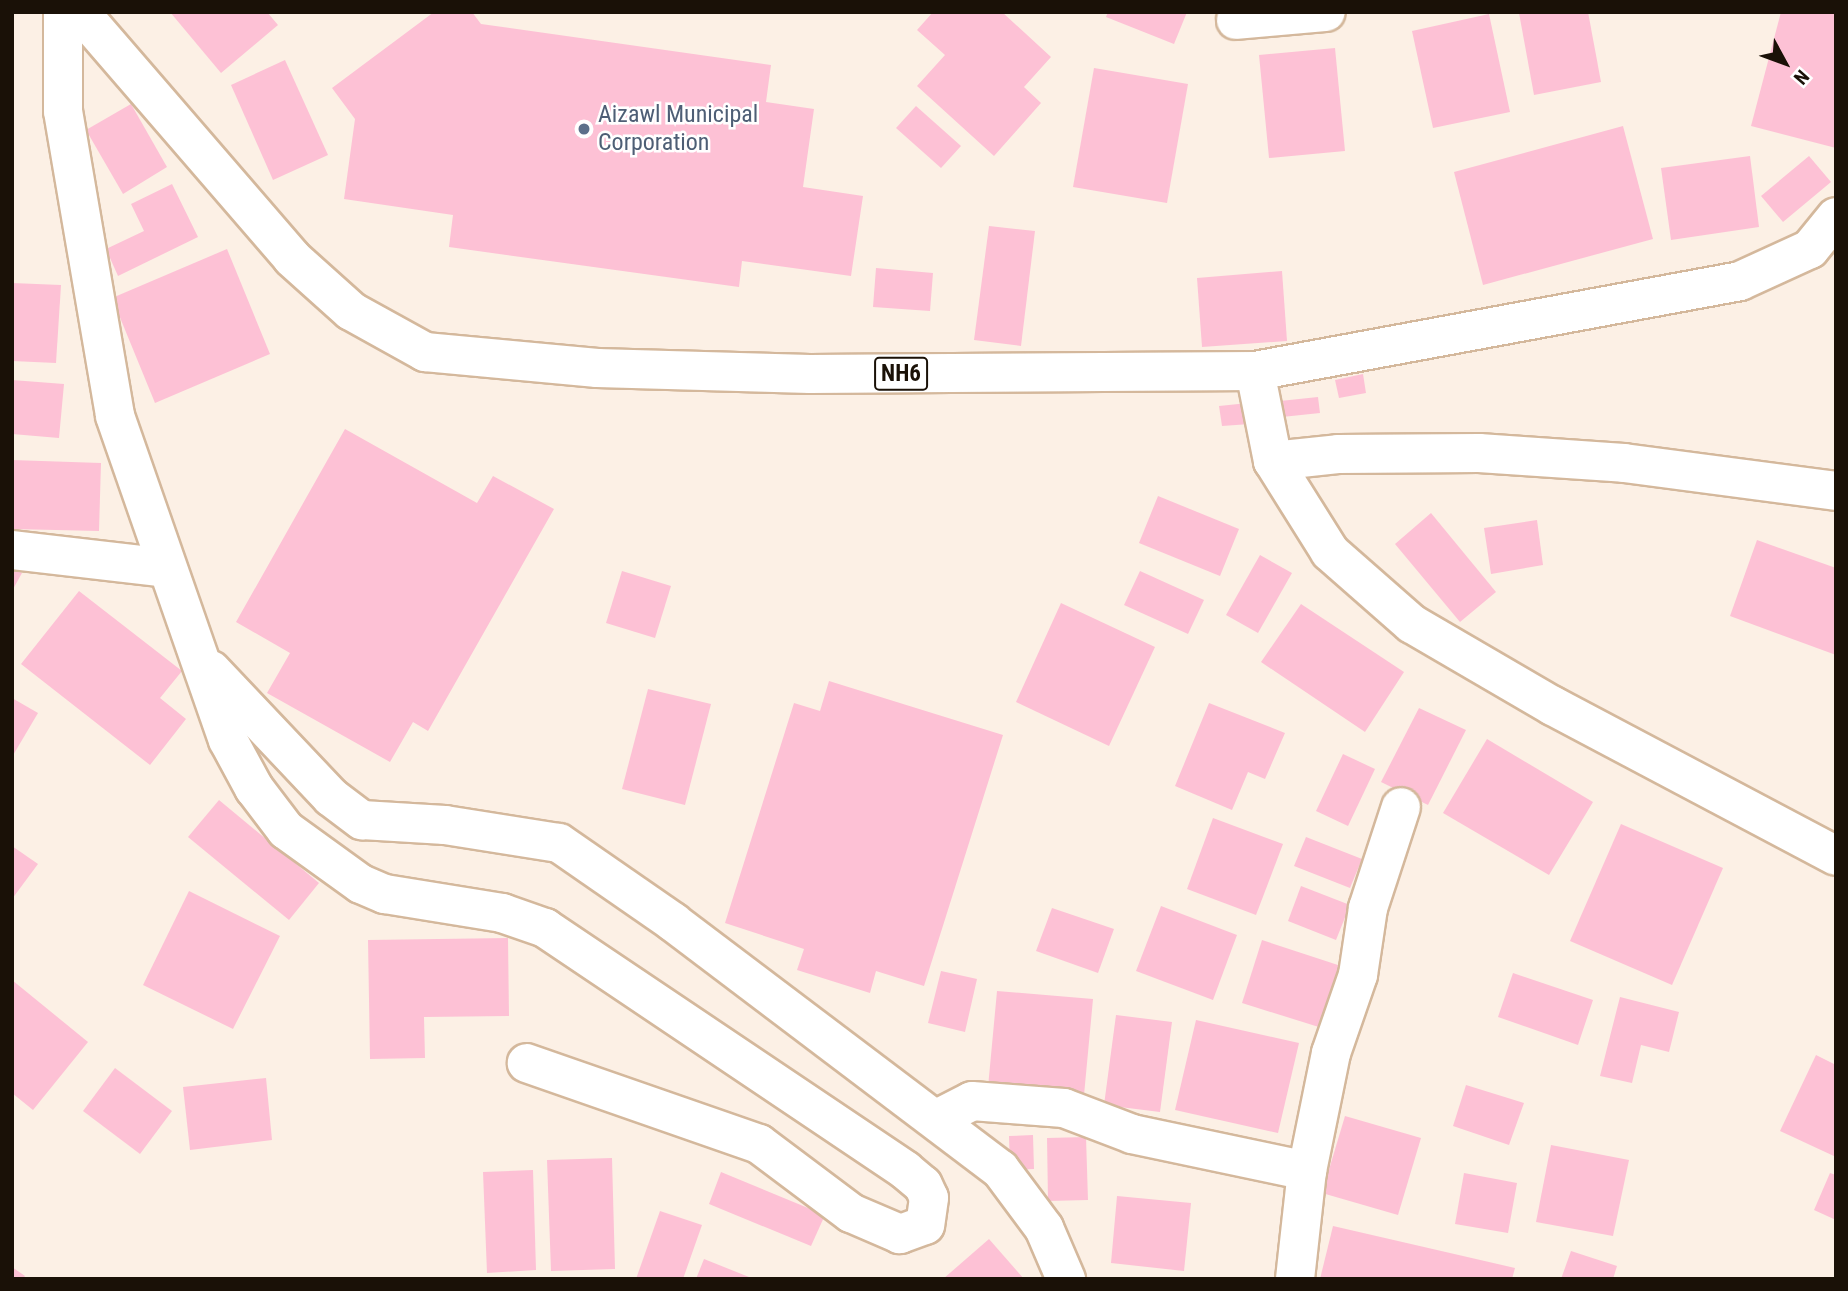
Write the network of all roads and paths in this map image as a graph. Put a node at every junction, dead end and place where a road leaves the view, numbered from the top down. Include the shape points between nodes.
1 (63, 12) edge
2 (80, 12) edge
3 (1326, 12) edge
4 (1236, 19) dead end
5 (1836, 217) edge
6 (1255, 371) junction
7 (1273, 461) junction
8 (1836, 491) edge
9 (12, 550) edge
10 (167, 568) junction
11 (200, 658) junction
12 (1401, 807) dead end
13 (1836, 856) edge
14 (527, 1063) dead end
15 (937, 1119) junction
16 (1307, 1171) junction
17 (1066, 1279) edge
18 (1295, 1279) edge

1 - 10 main road via 63,111 115,416
2 - 6 main road, NH6 via 292,258 351,311 425,352 597,368 810,374
3 - 4 main road
5 - 6 main road, NH6 via 1810,249 1740,281
6 - 7 main road
7 - 8 main road via 1338,454 1479,453 1623,463
7 - 13 main road via 1330,552 1412,624 1553,706
9 - 10 main road
10 - 11 main road
11 - 14 main road via 228,740 254,789 286,830 317,855 385,894 502,913 545,928 905,1170 923,1185 929,1198 926,1225 900,1234 851,1213 759,1144
11 - 15 main road via 314,780 362,820 444,825 559,843
12 - 16 main road via 1368,908 1358,975 1331,1053
15 - 16 main road via 972,1101 1064,1108 1132,1134
15 - 17 main road via 1000,1169 1044,1228
16 - 18 main road

